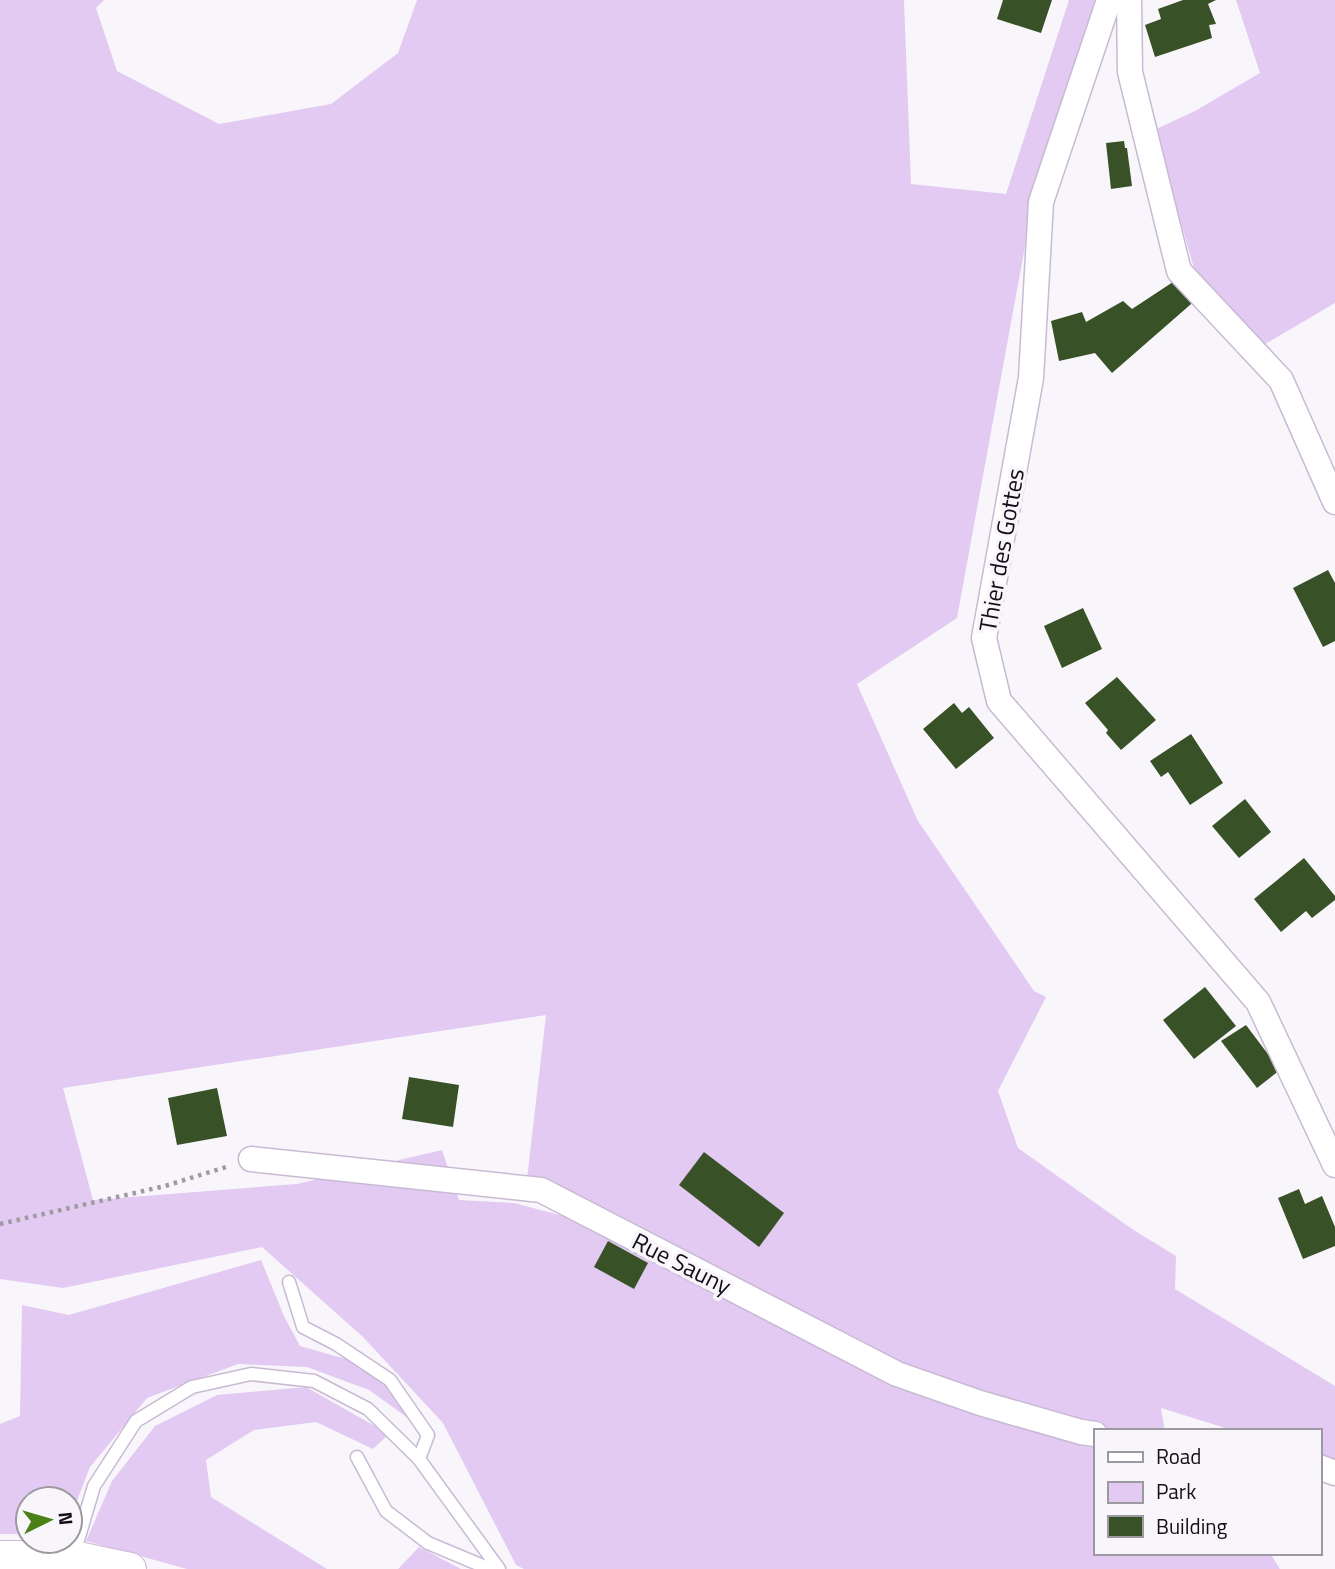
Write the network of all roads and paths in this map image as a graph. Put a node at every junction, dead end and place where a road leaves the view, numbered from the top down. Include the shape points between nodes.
1 (1109, 0) edge
2 (1129, 0) edge
3 (1335, 502) edge
4 (251, 1159) joint
5 (1335, 1165) edge
6 (0, 1224) edge
7 (289, 1282) dead end
8 (1094, 1434) edge
9 (357, 1457) dead end
10 (419, 1460) junction
11 (0, 1557) edge
12 (73, 1557) junction
13 (130, 1569) edge
14 (490, 1569) edge
15 (499, 1569) edge

1 - 5 street, Thier des Gottes via 1041,202 1031,378 984,638 999,701 1258,1002
2 - 3 street via 1130,72 1179,271 1281,380
4 - 6 path via 165,1186
4 - 8 street, Rue Sauny via 541,1190 897,1374 980,1403
7 - 10 lane via 303,1327 336,1343 390,1380 428,1435
9 - 14 lane via 386,1511 428,1543
10 - 12 lane via 368,1409 314,1381 251,1374 192,1387 136,1421 94,1486
10 - 15 lane
11 - 12 street
12 - 13 street

